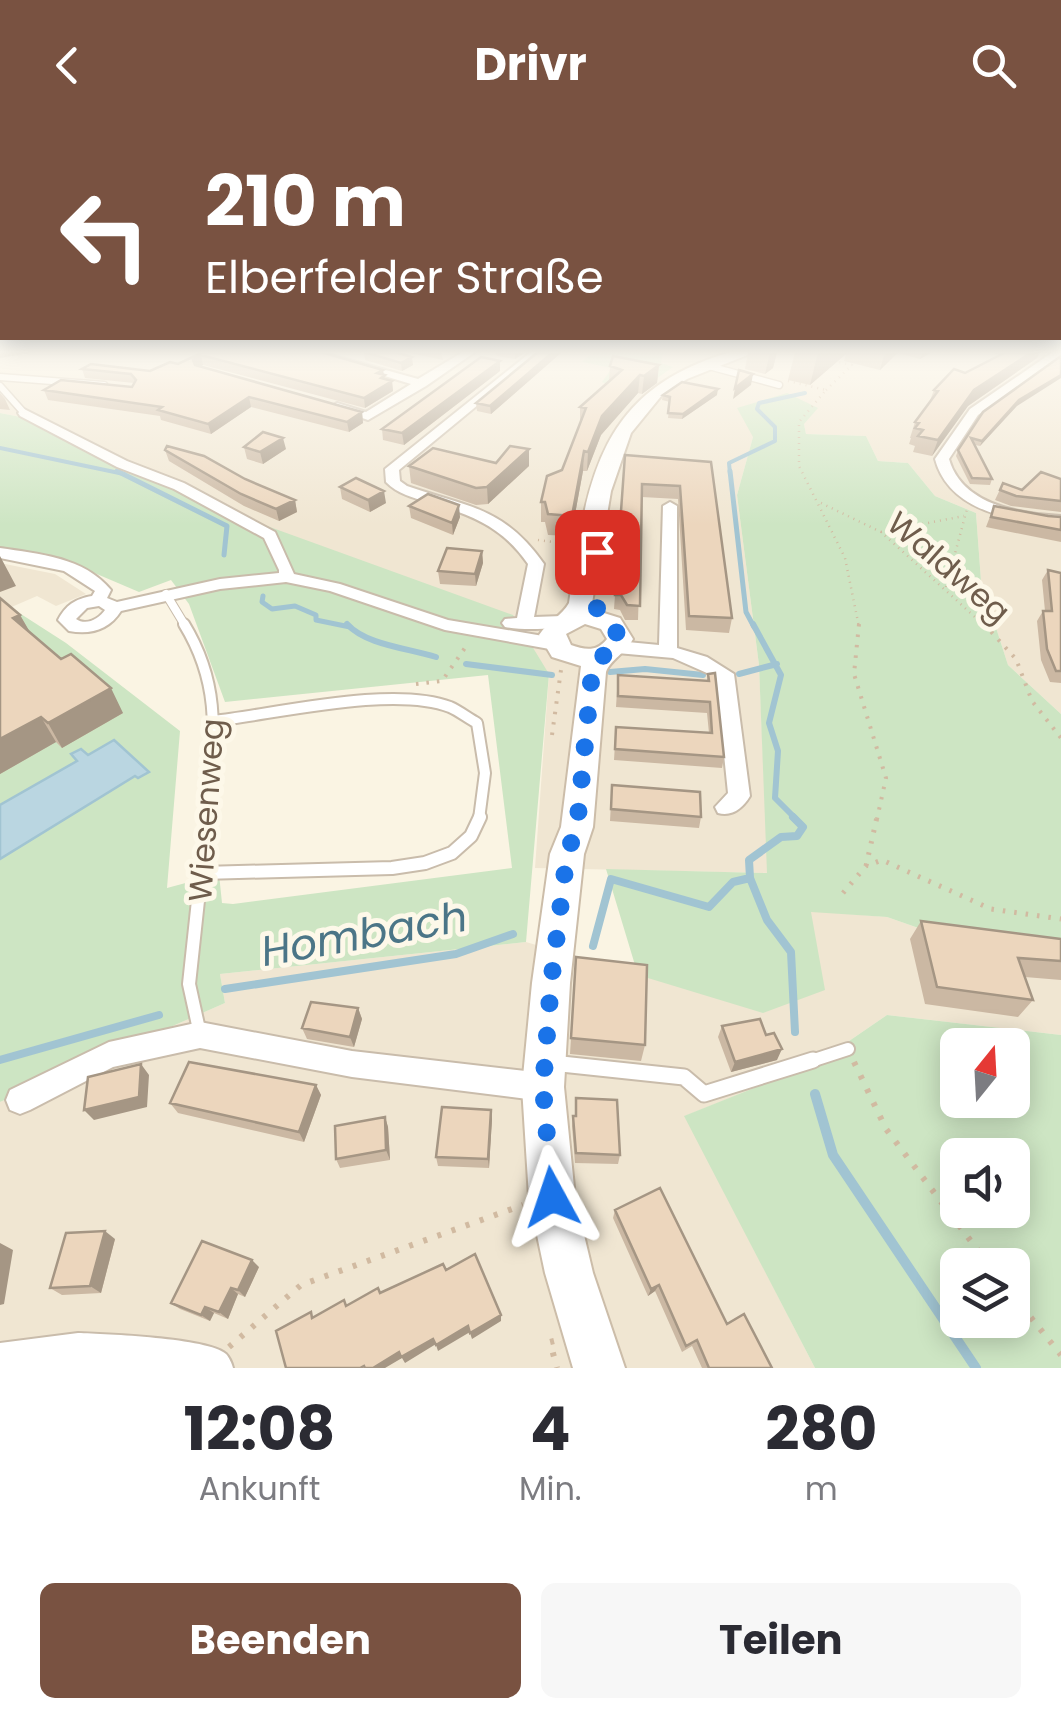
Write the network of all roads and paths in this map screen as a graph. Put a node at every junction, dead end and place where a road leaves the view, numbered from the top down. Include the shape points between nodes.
1 (21, 410) edge
2 (348, 410) edge
3 (379, 410) edge
4 (465, 410) edge
5 (637, 410) edge
6 (810, 410) edge
7 (977, 410) edge
8 (24, 413) joint
9 (970, 497) junction
10 (819, 502) junction
11 (670, 506) dead end
12 (966, 516) junction
13 (1061, 520) edge
14 (880, 532) junction
15 (518, 536) junction
16 (591, 538) junction
17 (0, 553) edge
18 (287, 573) junction
19 (946, 587) junction
20 (166, 594) junction
21 (524, 624) junction
22 (589, 640) junction
23 (668, 652) junction
24 (214, 721) junction
25 (552, 735) dead end
26 (1061, 738) edge
27 (726, 806) dead end
28 (866, 866) junction
29 (204, 873) junction
30 (843, 893) dead end
31 (1061, 919) edge
32 (200, 1035) junction
33 (848, 1049) joint
34 (544, 1074) junction
35 (20, 1100) dead end
36 (521, 1188) dead end
37 (976, 1248) edge
38 (1030, 1316) edge
39 (550, 1342) dead end
40 (1061, 1354) edge
41 (0, 1360) edge
42 (213, 1366) edge
43 (557, 1368) edge
44 (600, 1368) edge

1 - 8 lane
2 - 3 street via 368,416
4 - 15 street via 392,469 393,482 472,510
5 - 16 main road via 619,434
6 - 10 path via 800,422 799,466
7 - 9 street via 944,453 942,468
8 - 18 street via 270,535
9 - 12 path
9 - 13 street via 1016,516
10 - 14 path, Waldweg
10 - 28 path via 845,558 860,620 854,674 886,778
11 - 23 street
12 - 14 path
12 - 19 path
14 - 19 path, Waldweg
15 - 16 path
15 - 21 street via 536,564
16 - 22 main road
17 - 20 street via 80,573 103,590 106,604
18 - 20 street
18 - 21 street via 341,579 449,615
18 - 22 street via 445,625
19 - 26 path, Waldweg via 1016,658 1032,701
20 - 24 lane, Wiesenweg via 198,648
21 - 22 street
22 - 23 street
22 - 25 path via 561,671
22 - 34 main road via 592,672 577,827 567,854
23 - 27 street via 724,674 739,796
24 - 29 lane, Wiesenweg
24 - 29 lane via 334,702 448,706 477,724 486,765 482,815 467,846 429,864
28 - 30 path
28 - 31 path via 882,860 991,909
29 - 32 lane, Wiesenweg via 190,984
32 - 34 street via 352,1064
32 - 35 street via 109,1055
33 - 34 lane via 704,1094 684,1078
33 - 37 path via 886,1129
34 - 44 main road via 552,1197
36 - 42 path via 522,1205 301,1285
38 - 40 path
39 - 43 path
41 - 42 street via 41,1349 151,1354

